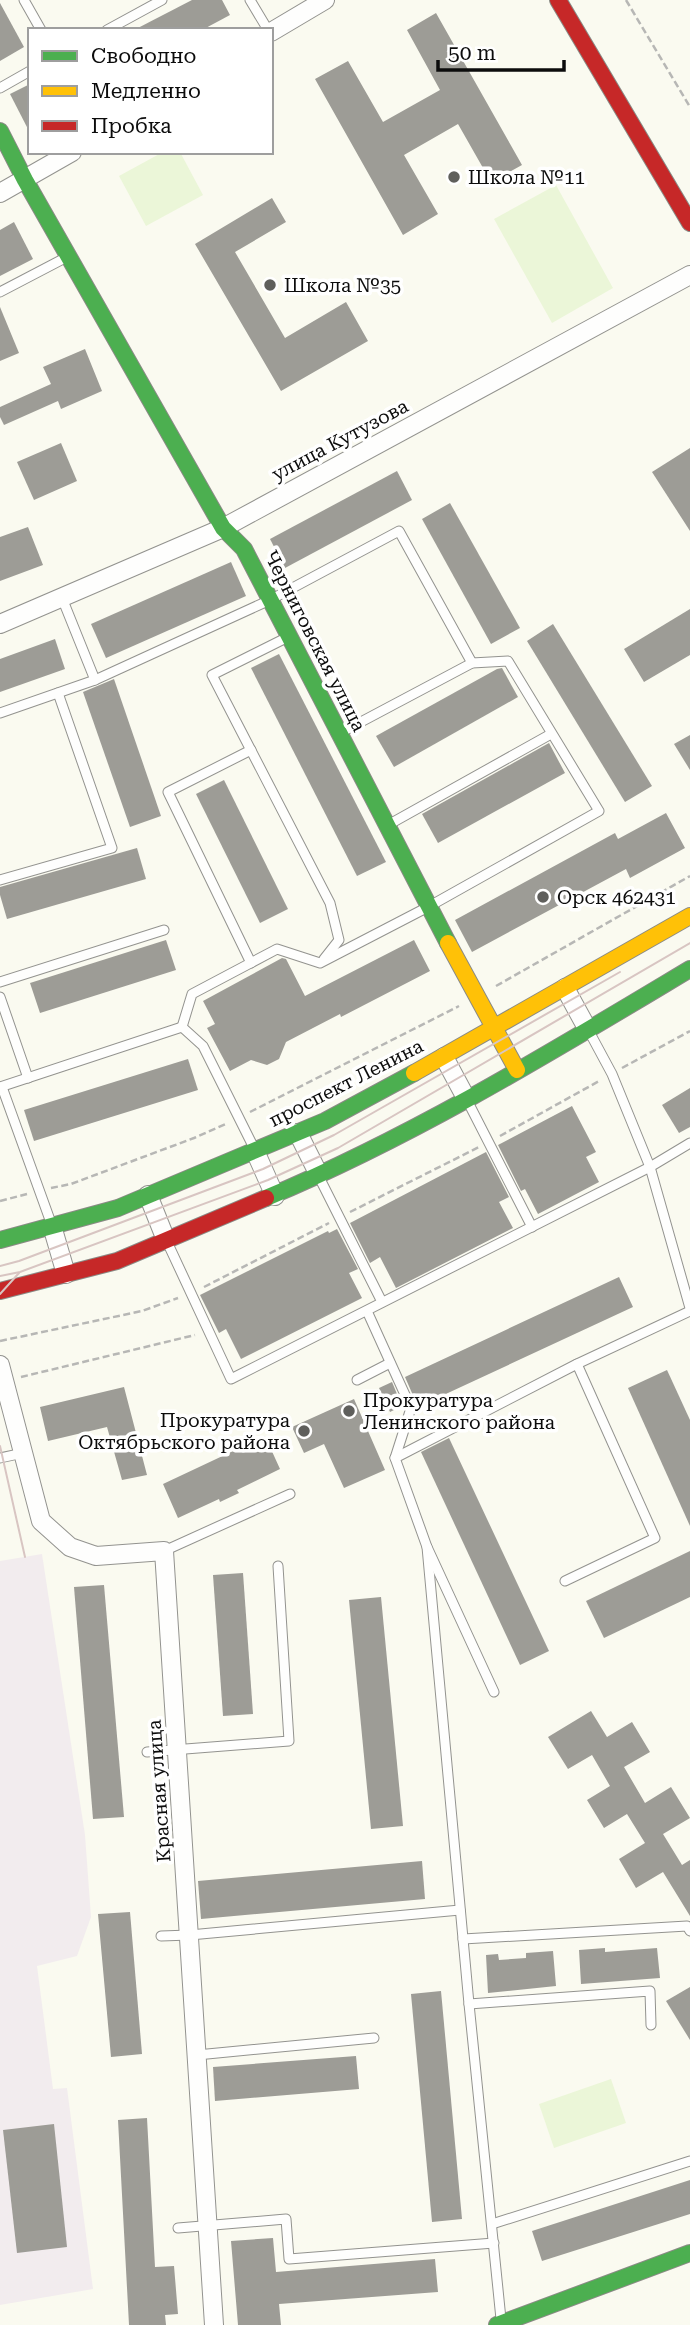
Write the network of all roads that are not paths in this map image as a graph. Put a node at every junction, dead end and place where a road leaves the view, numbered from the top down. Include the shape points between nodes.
1 (24, 0) edge
2 (162, 0) edge
3 (250, 0) edge
4 (325, 0) edge
5 (564, 2) edge
6 (40, 28) edge
7 (111, 28) edge
8 (267, 28) edge
9 (273, 29) edge
10 (28, 72) edge
11 (0, 88) edge
12 (0, 131) edge
13 (69, 154) edge
14 (25, 180) junction
15 (0, 193) edge
16 (690, 223) edge
17 (68, 256) junction
18 (690, 275) edge
19 (0, 292) edge
20 (223, 528) junction
21 (62, 598) junction
22 (270, 600) junction
23 (0, 624) edge
24 (289, 636) junction
25 (472, 663) junction
26 (95, 680) junction
27 (58, 693) junction
28 (0, 713) edge
29 (339, 734) junction
30 (551, 734) junction
31 (251, 750) junction
32 (386, 826) junction
33 (0, 880) edge
34 (428, 907) junction
35 (690, 916) edge
36 (164, 930) dead end
37 (251, 963) junction
38 (320, 963) junction
39 (690, 969) edge
40 (0, 982) edge
41 (565, 988) junction
42 (0, 997) edge
43 (182, 1027) junction
44 (495, 1029) junction
45 (588, 1030) junction
46 (444, 1057) junction
47 (517, 1070) junction
48 (28, 1078) junction
49 (1, 1087) edge
50 (466, 1098) junction
51 (298, 1133) junction
52 (690, 1143) edge
53 (255, 1151) junction
54 (650, 1167) junction
55 (319, 1175) junction
56 (148, 1195) junction
57 (275, 1196) junction
58 (52, 1226) junction
59 (532, 1227) junction
60 (0, 1240) edge
61 (166, 1240) junction
62 (66, 1274) junction
63 (0, 1291) edge
64 (382, 1302) junction
65 (690, 1309) edge
66 (367, 1311) junction
67 (390, 1363) junction
68 (577, 1364) junction
69 (2, 1373) edge
70 (356, 1380) dead end
71 (23, 1453) junction
72 (0, 1458) edge
73 (396, 1458) junction
74 (290, 1494) dead end
75 (427, 1547) junction
76 (164, 1551) junction
77 (278, 1566) dead end
78 (565, 1581) dead end
79 (494, 1692) dead end
80 (178, 1751) junction
81 (147, 1752) dead end
82 (460, 1910) junction
83 (690, 1931) edge
84 (190, 1935) junction
85 (161, 1936) dead end
86 (463, 1938) junction
87 (469, 2004) junction
88 (652, 2025) dead end
89 (374, 2038) dead end
90 (197, 2055) junction
91 (690, 2161) edge
92 (492, 2224) junction
93 (208, 2226) junction
94 (178, 2228) dead end
95 (494, 2243) junction
96 (690, 2253) edge
97 (500, 2324) edge
98 (214, 2325) edge

1 - 6 lane
2 - 7 lane
3 - 8 lane
4 - 9 street
5 - 16 main road
10 - 11 lane
12 - 14 main road, Черниговская улица
13 - 14 street
14 - 15 street
14 - 17 main road, Черниговская улица
17 - 19 lane
17 - 20 main road, Черниговская улица
18 - 20 street, улица Кутузова
20 - 21 street, улица Кутузова
20 - 22 main road, Черниговская улица via 244,549
21 - 23 street, улица Кутузова
21 - 26 lane
22 - 24 main road, Черниговская улица
22 - 25 lane via 399,531
22 - 26 lane
24 - 29 main road, Черниговская улица
24 - 31 lane via 212,675
25 - 29 lane
25 - 30 lane via 508,661
26 - 27 lane
27 - 28 lane
27 - 33 lane via 112,848
29 - 32 main road, Черниговская улица
30 - 32 lane
30 - 34 lane via 599,811
31 - 37 lane via 168,792
31 - 38 lane via 330,903 339,940
32 - 34 main road, Черниговская улица
34 - 38 lane
34 - 44 main road, Черниговская улица
35 - 41 main road, проспект Ленина
36 - 40 lane
37 - 38 lane via 277,949
37 - 43 lane via 192,994
39 - 45 main road
41 - 44 main road, проспект Ленина
41 - 45 street
42 - 48 lane
43 - 48 lane
43 - 53 lane via 203,1046
44 - 46 main road, проспект Ленина
44 - 47 main road, Черниговская улица
45 - 47 main road
45 - 54 lane via 612,1074
46 - 50 street
46 - 51 main road, проспект Ленина
47 - 50 main road
48 - 49 lane
49 - 58 lane
50 - 55 main road
50 - 59 lane
51 - 53 main road, проспект Ленина
51 - 55 street
52 - 54 lane
53 - 56 main road, проспект Ленина
53 - 57 street
54 - 59 lane
54 - 65 lane
55 - 57 main road
55 - 64 lane
56 - 58 main road, проспект Ленина
56 - 61 street
57 - 61 main road
58 - 60 main road, проспект Ленина
58 - 62 street
59 - 64 lane
61 - 62 main road
61 - 66 lane via 231,1379
62 - 63 main road
64 - 66 lane
65 - 68 lane
66 - 67 lane
67 - 70 lane
67 - 73 lane via 411,1408
68 - 73 lane
68 - 78 lane via 655,1538
69 - 71 street
71 - 72 lane
71 - 76 street via 41,1521 71,1547 96,1556
73 - 75 lane
74 - 76 lane
75 - 79 lane
75 - 82 lane
76 - 80 street, Красная улица
77 - 80 lane via 289,1741
80 - 81 lane
80 - 84 street, Красная улица
82 - 84 lane
82 - 86 lane
83 - 86 lane via 687,1926
84 - 85 lane
84 - 90 street, Красная улица
86 - 87 lane
87 - 88 lane via 650,1991
87 - 92 lane
89 - 90 lane
90 - 93 street, Красная улица
91 - 92 lane
92 - 95 lane
93 - 94 lane
93 - 95 lane via 286,2219 289,2259
93 - 98 street, Красная улица
95 - 97 lane
96 - 97 main road

